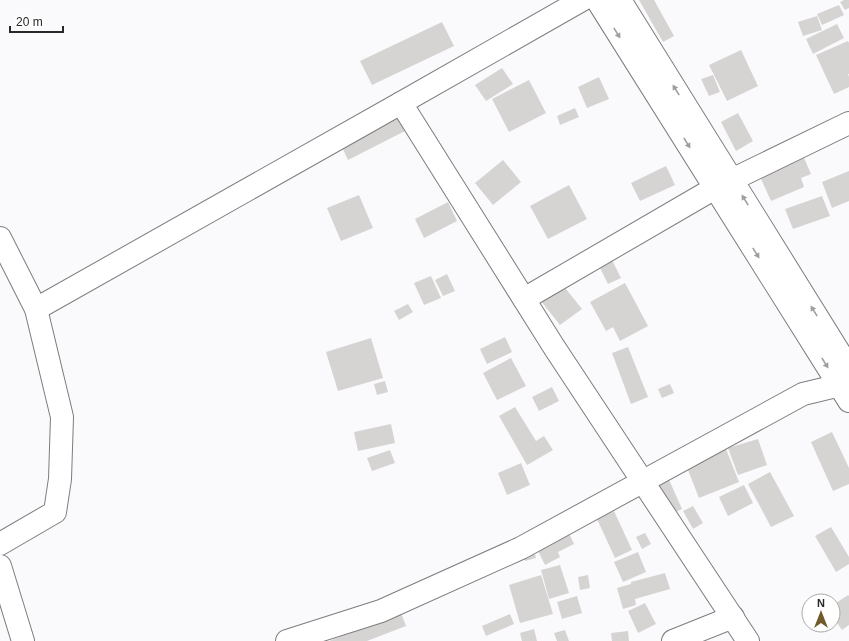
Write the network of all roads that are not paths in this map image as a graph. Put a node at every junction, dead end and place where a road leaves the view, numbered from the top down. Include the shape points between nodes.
1 (582, 0) edge
2 (596, 0) edge
3 (620, 0) edge
4 (401, 103) junction
5 (849, 123) edge
6 (723, 184) junction
7 (0, 238) edge
8 (524, 299) junction
9 (36, 309) junction
10 (847, 384) edge
11 (643, 481) junction
12 (0, 544) edge
13 (0, 566) edge
14 (732, 617) junction
15 (23, 641) edge
16 (287, 641) edge
17 (673, 641) edge
18 (748, 641) edge

1 - 4 street
2 -> 6 street
6 -> 3 street
4 - 8 street
4 - 9 street
5 - 6 street
6 - 8 street
6 - 10 street
7 - 9 street
8 - 11 street
9 - 12 street via 62,417 60,478 55,512
10 - 11 street via 803,394
11 - 14 street
11 - 16 street via 521,548 395,605
13 - 15 street
14 - 17 street
14 - 18 street

